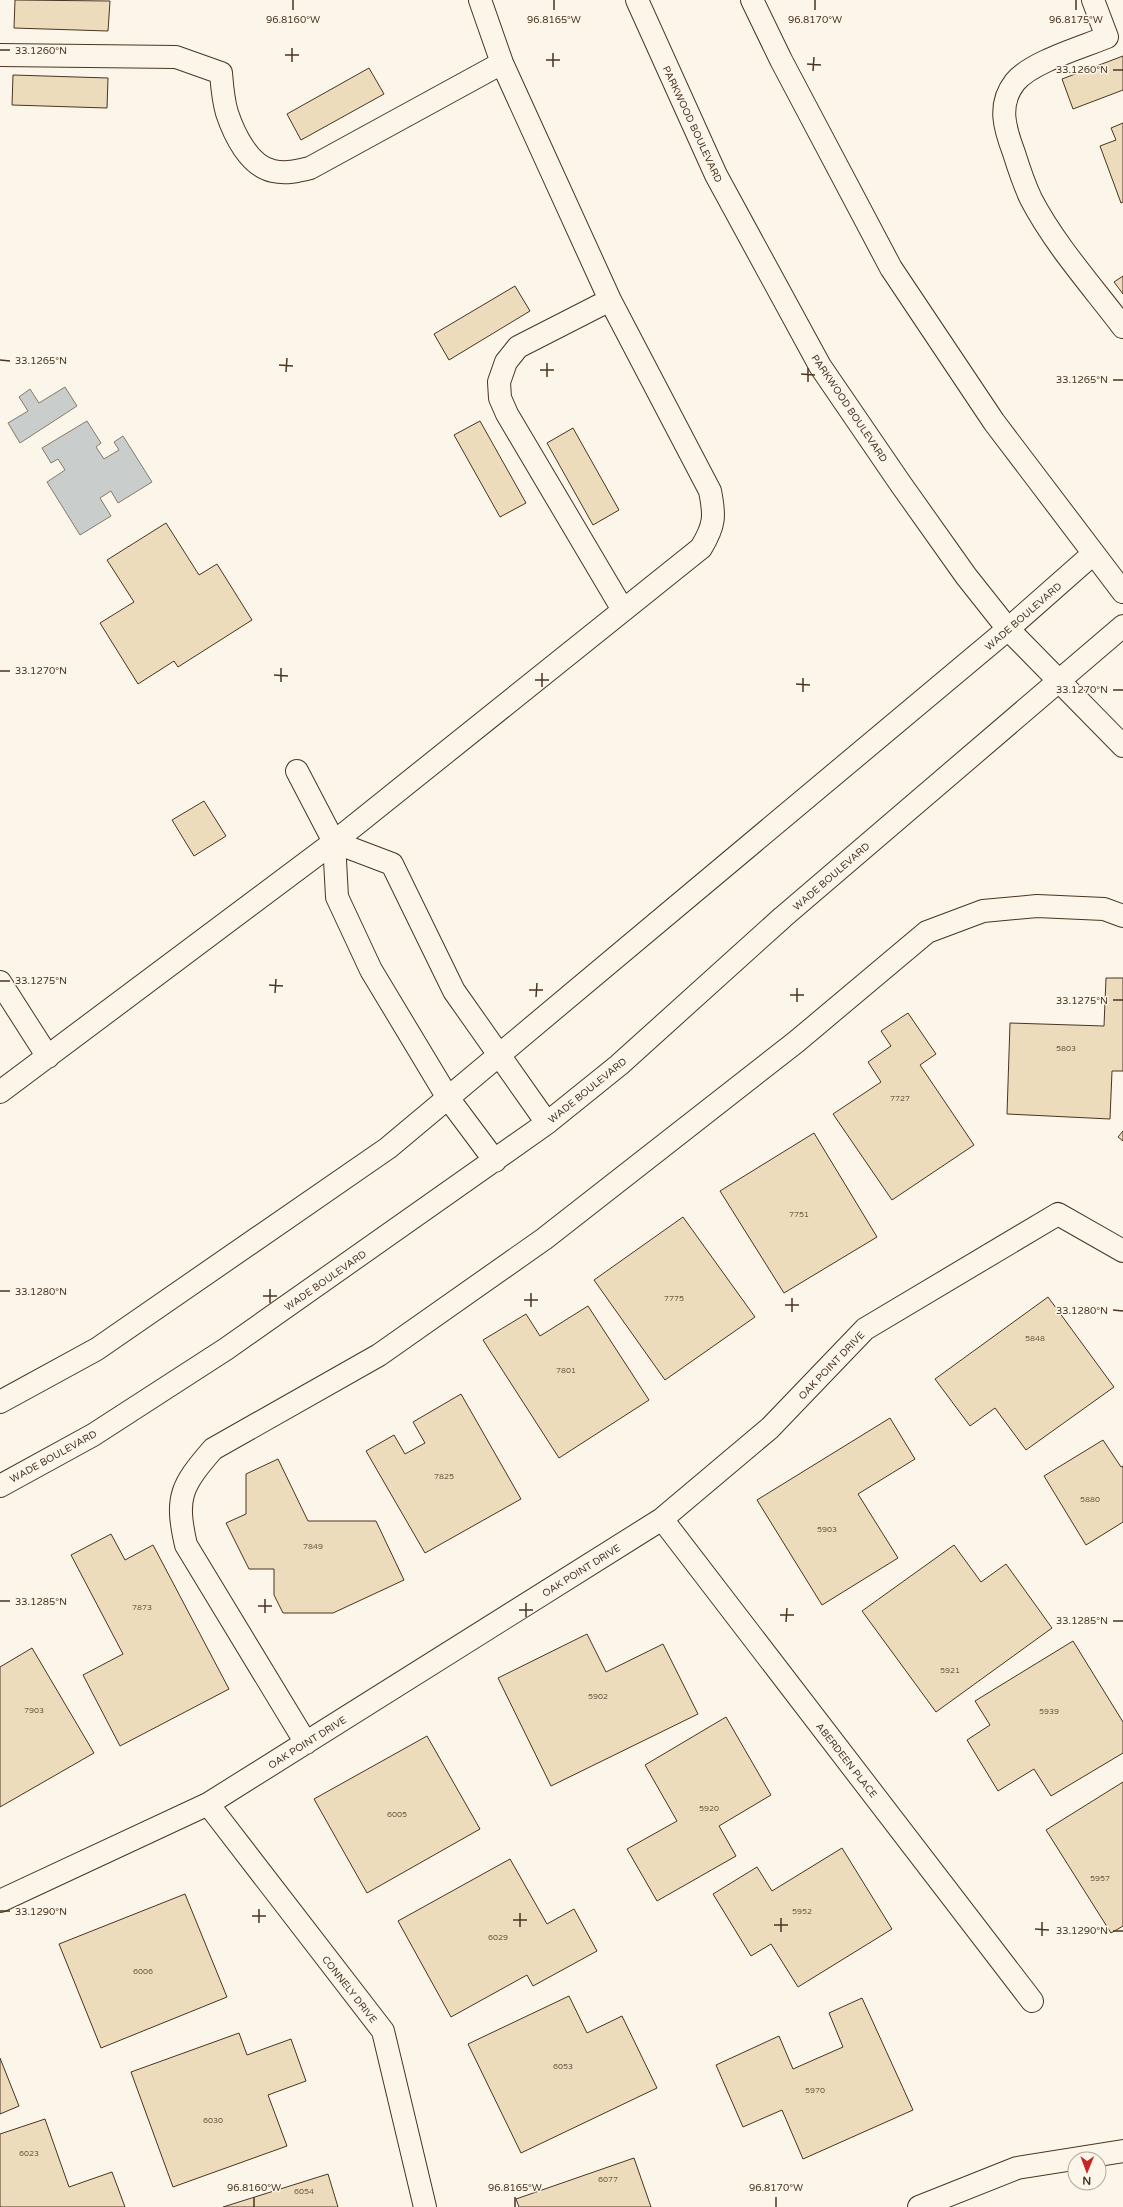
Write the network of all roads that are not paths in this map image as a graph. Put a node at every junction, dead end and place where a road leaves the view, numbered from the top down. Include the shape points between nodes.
1 (637, 0) edge
2 (752, 0) edge
3 (1093, 0) edge
4 (481, 2) edge
5 (1115, 34) edge
6 (0, 55) edge
7 (502, 63) junction
8 (610, 300) junction
9 (1123, 327) edge
10 (1093, 554) junction
11 (1123, 592) edge
12 (624, 610) junction
13 (1123, 626) edge
14 (1008, 629) junction
15 (1058, 680) junction
16 (1123, 746) edge
17 (297, 771) dead end
18 (334, 842) junction
19 (1123, 916) edge
20 (0, 982) edge
21 (499, 1055) junction
22 (48, 1057) junction
23 (0, 1092) edge
24 (448, 1098) junction
25 (547, 1123) junction
26 (495, 1161) junction
27 (1123, 1251) edge
28 (0, 1402) edge
29 (0, 1486) edge
30 (662, 1519) junction
31 (306, 1743) junction
32 (208, 1804) junction
33 (0, 1901) edge
34 (1032, 2001) dead end
35 (1123, 2151) edge
36 (425, 2207) edge
37 (920, 2207) edge

1 - 14 street, PARKWOOD BOULEVARD via 716,175 820,366 966,576
2 - 10 street via 781,60 892,268 994,422
3 - 5 street
4 - 7 street
5 - 9 street via 1026,71 1009,93 1004,106 1004,118 1032,199 1055,237
6 - 7 street via 176,57 220,73 227,112 244,149 258,164 272,171 291,173 310,168
7 - 8 street
8 - 12 street via 710,491 714,512 712,530 701,548
8 - 12 street via 518,347 506,362 499,382 500,398 507,414
10 - 11 street
10 - 14 street, WADE BOULEVARD
12 - 18 street
13 - 15 street, WADE BOULEVARD
14 - 15 street, PARKWOOD BOULEVARD
14 - 21 street, WADE BOULEVARD
15 - 16 street, PARKWOOD BOULEVARD
15 - 25 street, WADE BOULEVARD via 783,918 619,1065
17 - 18 street
18 - 21 street via 392,864 454,991
18 - 22 street
18 - 24 street via 337,897 371,970
19 - 31 street via 1104,909 1037,906 983,911 927,932 796,1042 544,1239 379,1355 213,1449 192,1473 183,1493 180,1517 186,1545
20 - 22 street
21 - 24 street, WADE BOULEVARD
21 - 25 street
22 - 23 street
24 - 26 street
24 - 28 street, WADE BOULEVARD via 388,1148 98,1349
25 - 26 street, WADE BOULEVARD
26 - 29 street, WADE BOULEVARD via 226,1350 93,1435
27 - 30 street, OAK POINT DRIVE via 1058,1214 865,1329 770,1428
30 - 31 street, OAK POINT DRIVE
30 - 34 street, ABERDEEN PLACE
31 - 32 street, OAK POINT DRIVE
32 - 33 street, OAK POINT DRIVE
32 - 36 street, CONNELY DRIVE via 383,2031
35 - 37 street via 1017,2168

